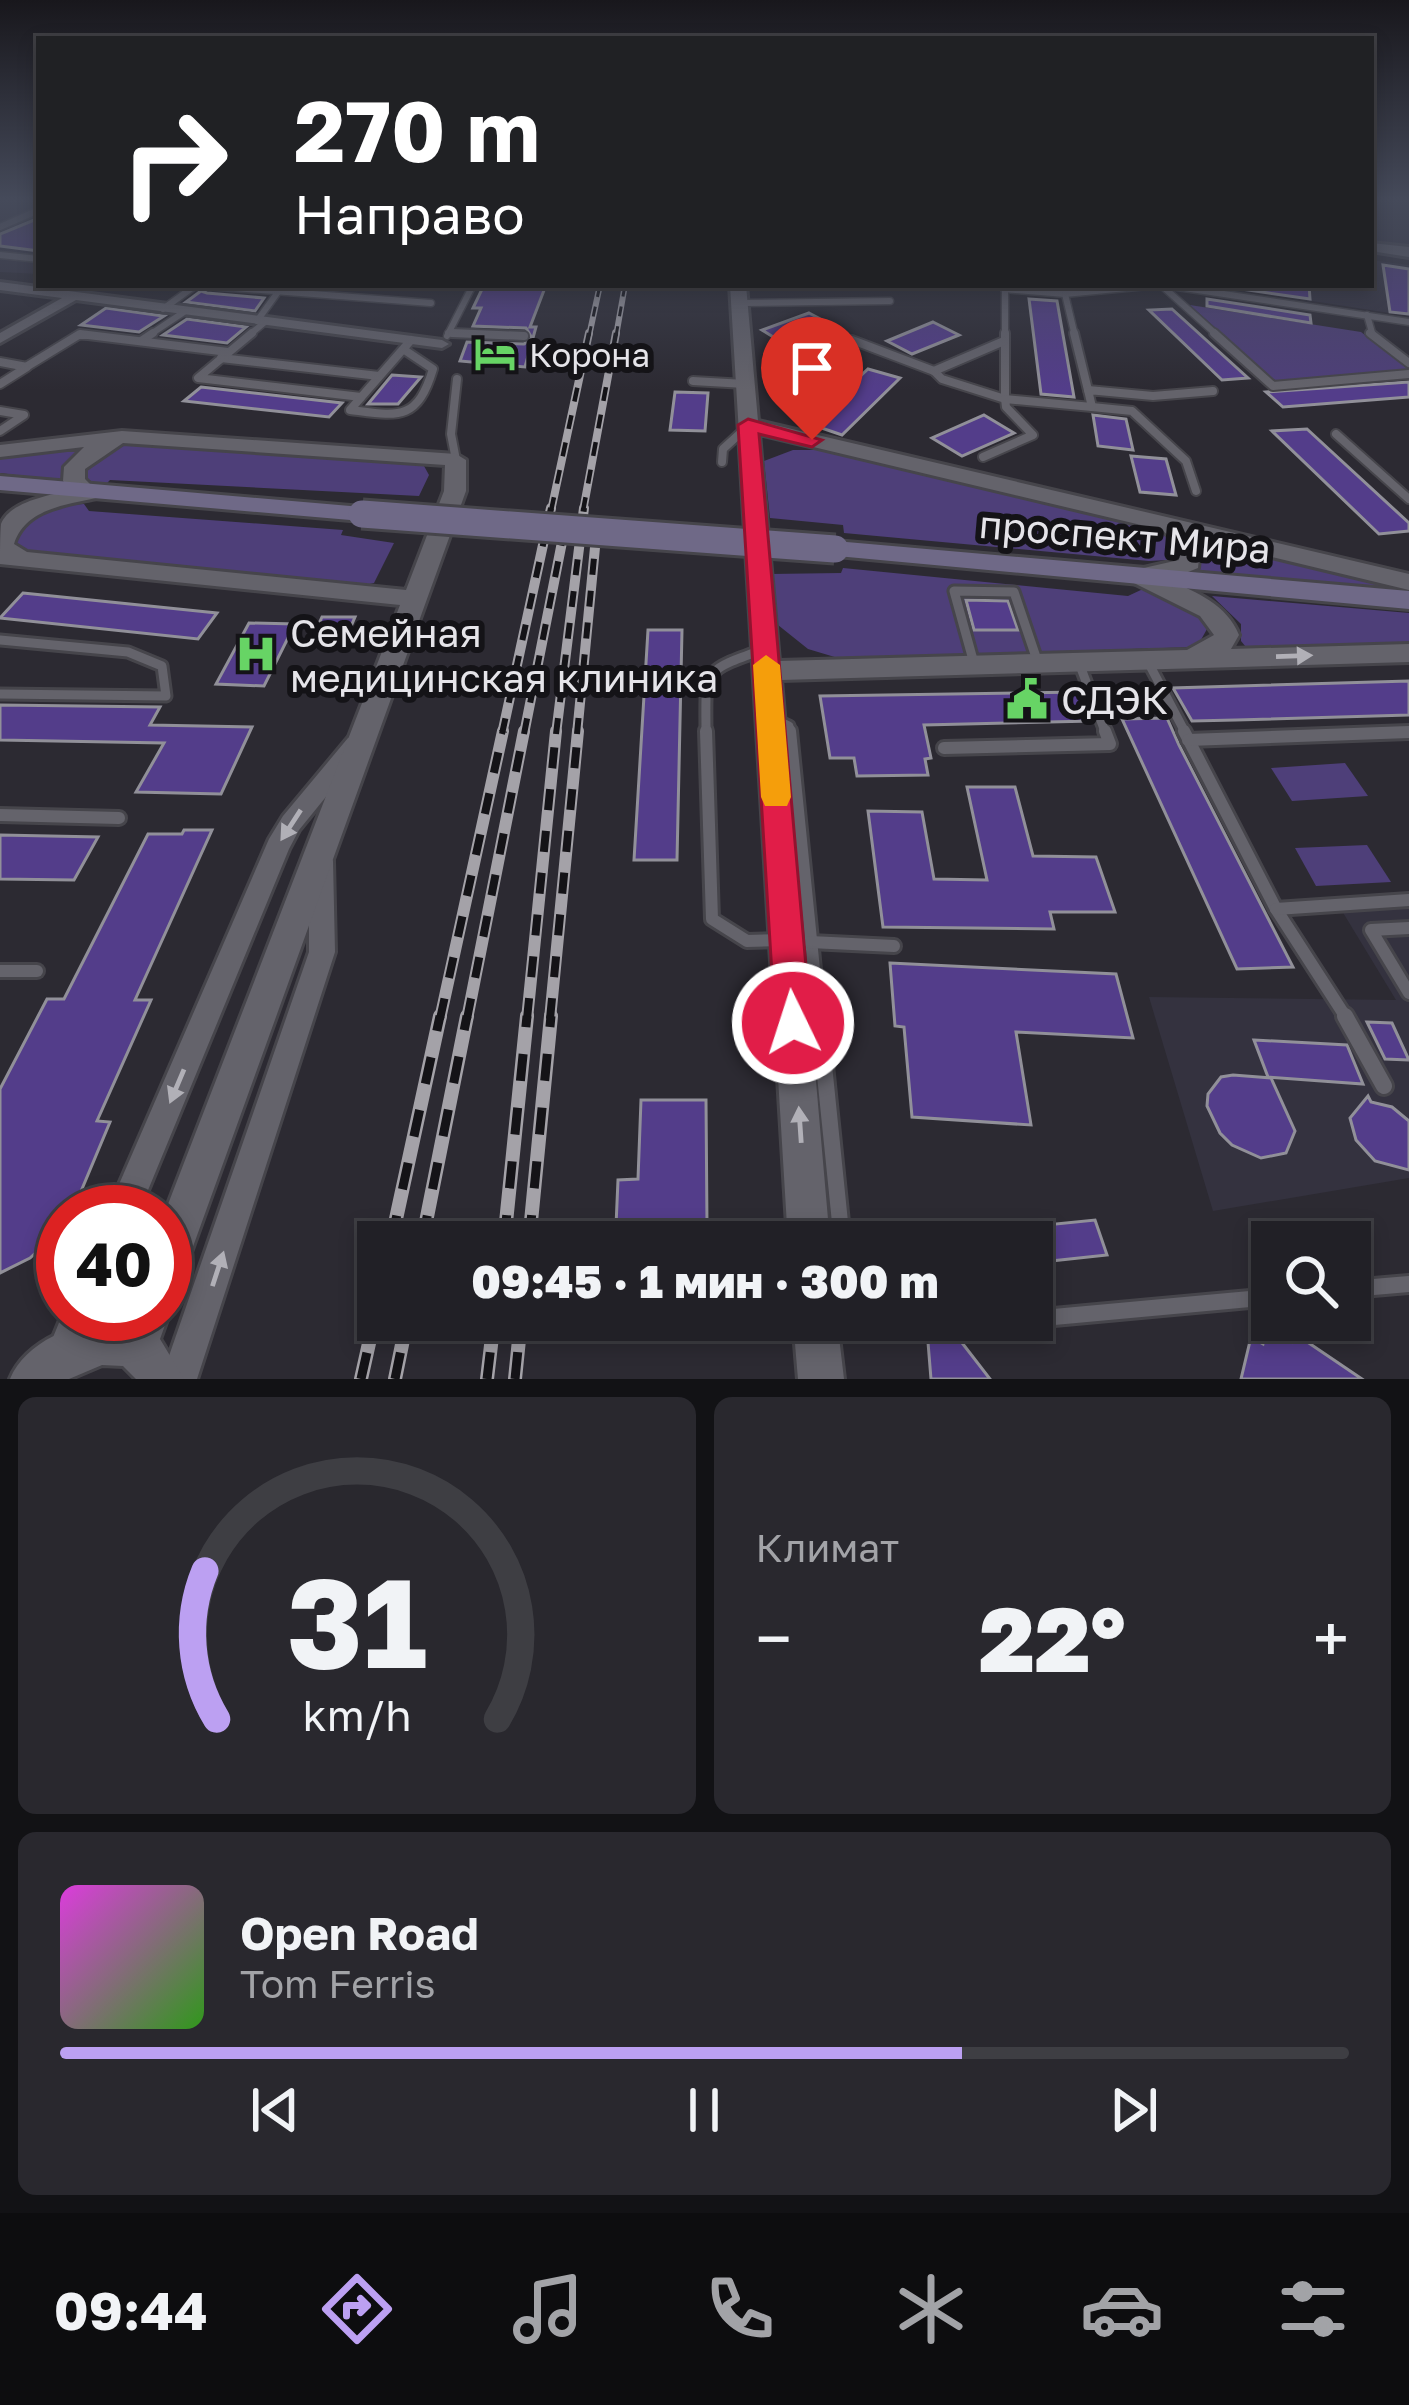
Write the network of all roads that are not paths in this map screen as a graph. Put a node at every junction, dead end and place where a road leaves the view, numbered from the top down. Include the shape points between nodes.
1 (0, 286) edge
2 (192, 288) edge
3 (225, 288) edge
4 (281, 288) edge
5 (471, 288) edge
6 (1005, 288) edge
7 (1014, 288) edge
8 (1094, 288) edge
9 (1164, 288) edge
10 (1182, 288) edge
11 (277, 294) junction
12 (738, 294) edge
13 (1065, 294) junction
14 (71, 298) junction
15 (890, 301) dead end
16 (431, 303) dead end
17 (163, 309) junction
18 (184, 312) junction
19 (1366, 315) junction
20 (261, 322) junction
21 (1409, 322) edge
22 (524, 336) dead end
23 (446, 338) junction
24 (0, 339) edge
25 (142, 341) junction
26 (1004, 341) junction
27 (407, 344) junction
28 (823, 352) dead end
29 (225, 355) junction
30 (0, 362) edge
31 (1409, 363) edge
32 (26, 367) junction
33 (934, 371) junction
34 (1409, 374) edge
35 (380, 376) junction
36 (457, 379) dead end
37 (693, 381) dead end
38 (0, 383) edge
39 (745, 384) junction
40 (1088, 390) junction
41 (1213, 391) dead end
42 (362, 397) junction
43 (1005, 399) junction
44 (1092, 407) junction
45 (0, 411) edge
46 (748, 425) junction
47 (0, 431) edge
48 (1336, 434) dead end
49 (137, 437) junction
50 (0, 451) edge
51 (982, 457) dead end
52 (456, 460) junction
53 (722, 462) dead end
54 (0, 483) edge
55 (1196, 490) dead end
56 (88, 493) junction
57 (1409, 499) edge
58 (1167, 525) junction
59 (10, 558) edge
60 (1124, 575) junction
61 (1409, 582) edge
62 (416, 598) junction
63 (1409, 600) edge
64 (0, 640) edge
65 (1409, 653) edge
66 (1179, 659) junction
67 (766, 660) junction
68 (1147, 660) junction
69 (1079, 663) junction
70 (1038, 664) junction
71 (975, 667) junction
72 (0, 694) edge
73 (1409, 732) edge
74 (364, 734) junction
75 (1188, 740) junction
76 (944, 748) dead end
77 (0, 815) edge
78 (119, 818) dead end
79 (320, 849) junction
80 (1409, 900) edge
81 (1276, 909) junction
82 (1409, 928) edge
83 (798, 941) junction
84 (894, 946) dead end
85 (0, 971) edge
86 (37, 971) dead end
87 (1409, 993) edge
88 (1384, 1086) dead end
89 (134, 1185) edge
90 (192, 1193) edge
91 (808, 1221) edge
92 (839, 1221) edge
93 (1409, 1284) edge
94 (1371, 1287) edge
95 (1251, 1299) edge
96 (1053, 1318) edge
97 (827, 1341) edge
98 (148, 1346) edge
99 (59, 1349) edge
100 (179, 1379) edge
101 (821, 1379) edge

1 - 14 street
2 - 17 lane
3 - 11 lane
4 - 11 lane
5 - 23 lane
6 - 26 lane
7 - 13 lane
8 - 13 lane
9 - 34 lane via 1273,386
10 - 19 lane
11 - 16 lane
11 - 20 lane
12 - 15 lane
12 - 39 street
13 - 40 lane
14 - 17 street
14 - 24 street
17 - 18 street
18 - 20 street
18 - 25 lane
19 - 21 lane
19 - 31 lane via 1370,334
20 - 27 street
20 - 29 lane
22 - 23 lane
23 - 27 street
25 - 29 lane
25 - 32 lane via 80,334
26 - 33 lane
26 - 43 lane
27 - 35 lane
27 - 42 lane via 433,369 426,397 413,412 350,410
28 - 33 lane via 852,340
29 - 35 lane
29 - 42 lane via 198,378
30 - 32 lane
32 - 38 lane
33 - 43 lane
35 - 42 lane
36 - 52 lane
37 - 39 lane
39 - 46 street
40 - 41 lane
40 - 44 lane
43 - 44 lane
43 - 51 lane via 1033,435
44 - 55 lane via 1132,411 1186,460
45 - 47 lane via 24,416
46 - 53 lane via 723,449
46 - 58 street
46 - 67 street
48 - 57 lane
49 - 50 street
49 - 52 street
49 - 56 street via 91,452 74,467 74,481
52 - 62 street via 455,491
54 - 56 main road, проспект Мира
56 - 59 street via 15,520 2,546
56 - 60 main road, проспект Мира, bridge
58 - 60 street via 1192,544 1190,563 1168,574
58 - 61 street
59 - 62 street
60 - 63 main road, проспект Мира
60 - 66 street via 1182,592 1221,621 1218,647
62 - 74 street
64 - 72 lane via 128,652 162,666 167,684 166,696
66 -> 65 street
66 - 68 street
67 - 71 street
67 - 83 street
67 - 83 lane via 716,666 706,680 712,919 747,941
68 - 69 street
68 - 75 lane
69 - 70 street
69 - 76 lane via 1110,744
70 - 71 street
70 - 71 lane via 1014,592 954,591
73 - 75 lane
74 - 79 street
74 -> 89 street via 278,846
75 - 81 lane
77 - 78 lane
79 - 90 street
100 -> 79 street via 322,952
80 - 81 lane
81 - 88 lane
82 - 87 lane via 1371,930
83 - 84 lane
91 -> 83 street
83 - 92 lane
85 - 86 lane
93 - 94 lane
95 - 96 lane
97 - 101 street
98 - 99 street via 114,1340

